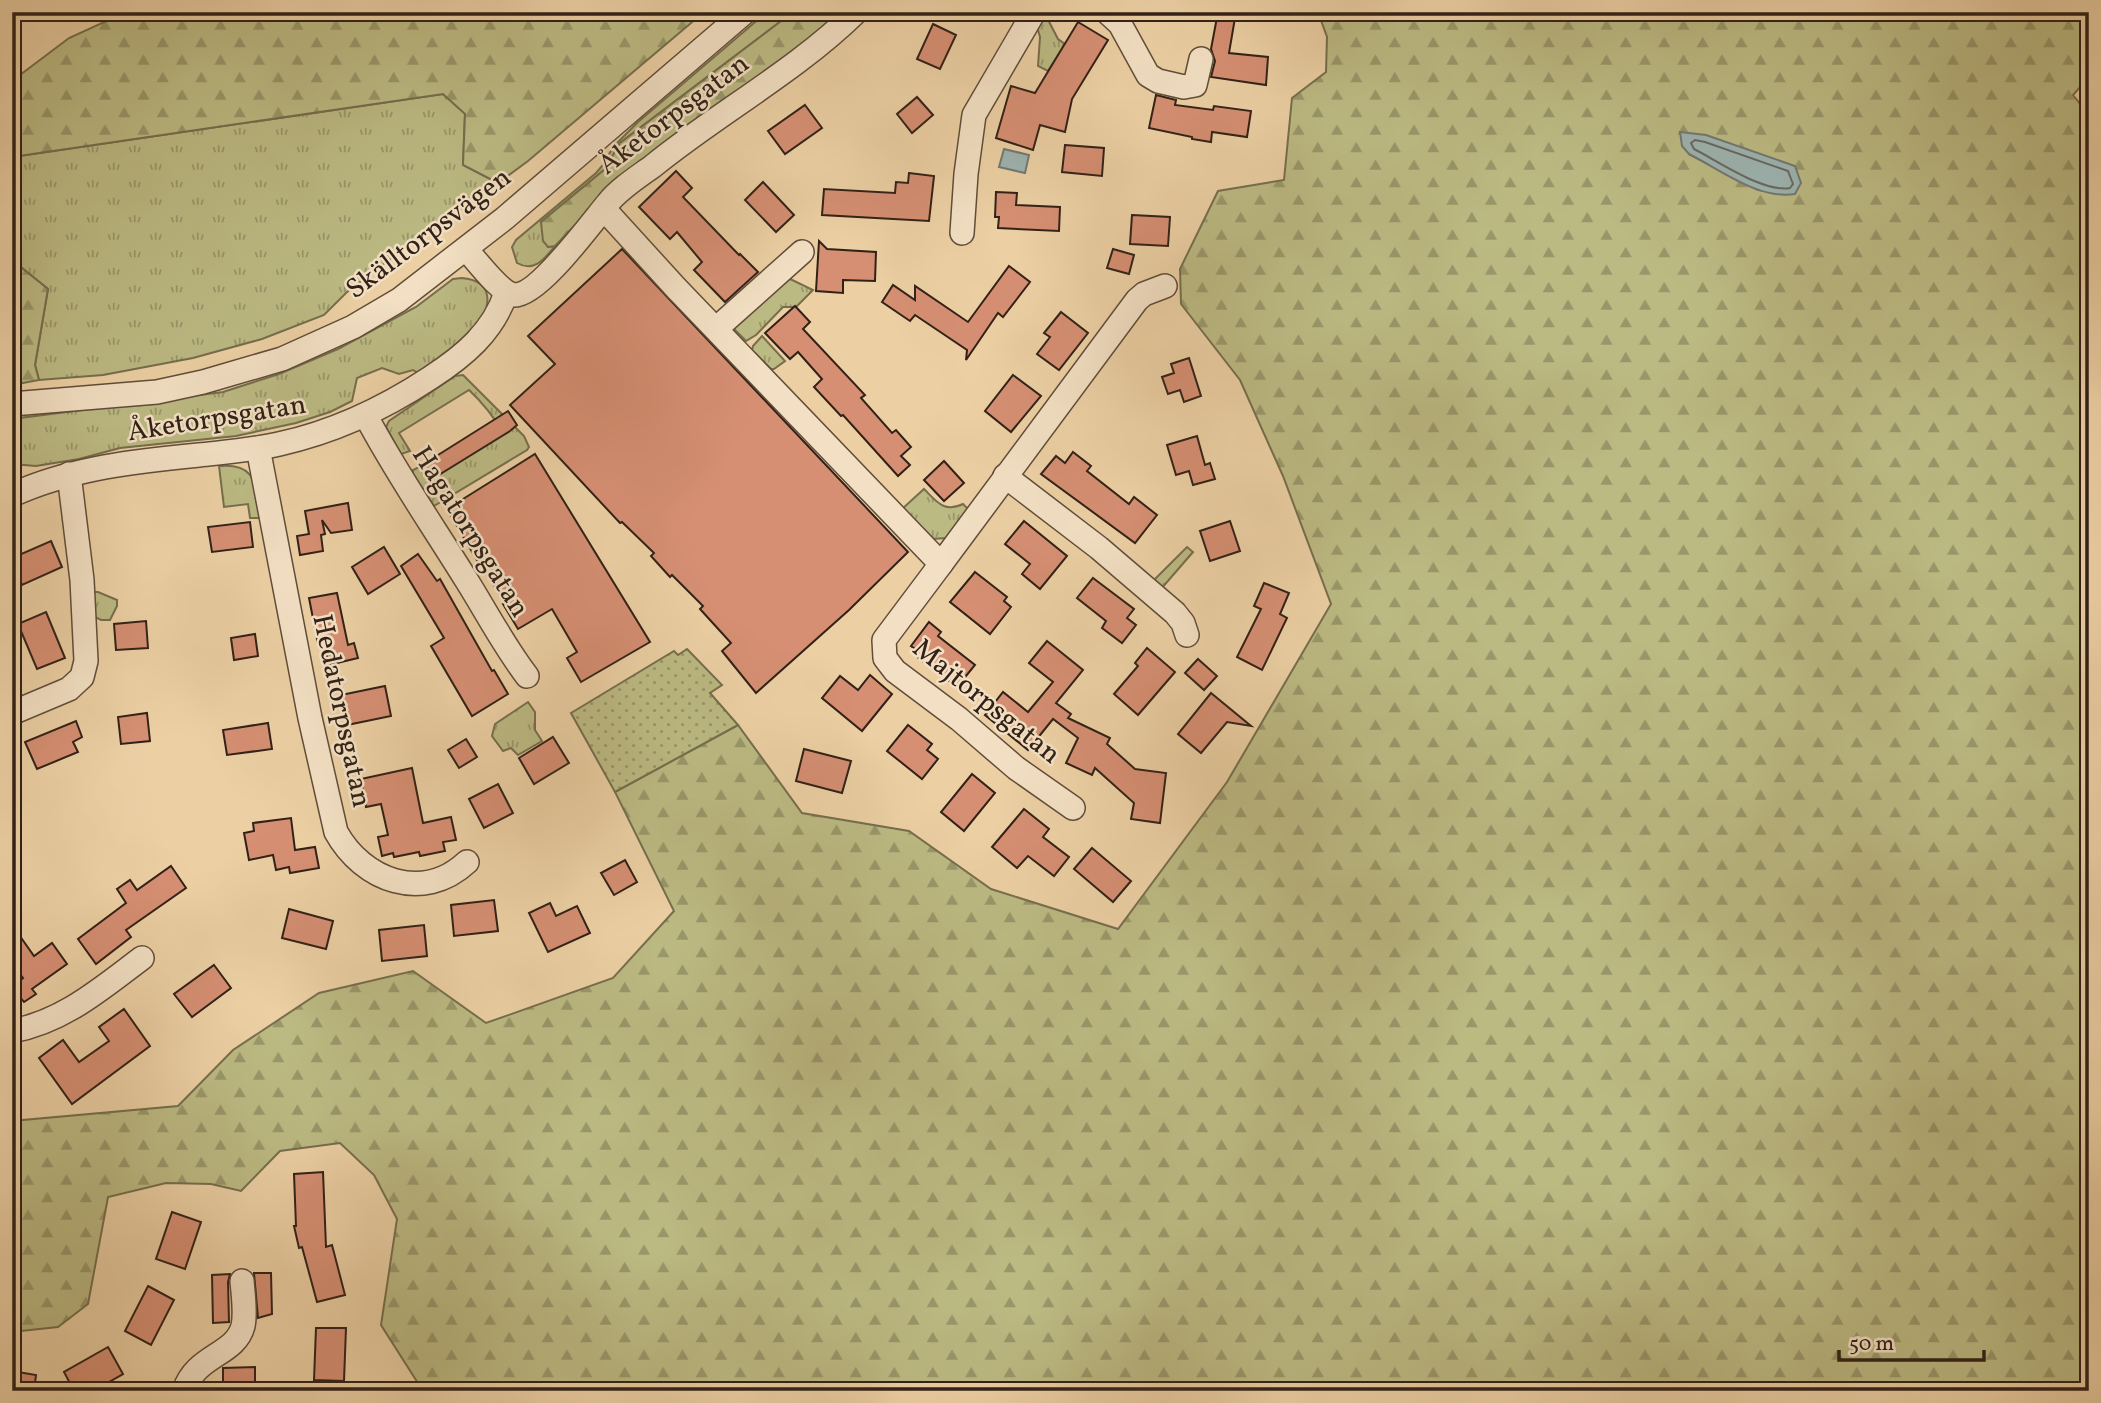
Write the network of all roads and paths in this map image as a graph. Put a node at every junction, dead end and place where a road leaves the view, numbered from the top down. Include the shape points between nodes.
1 (745, 12) edge
2 (856, 12) edge
3 (1034, 12) edge
4 (1107, 12) edge
5 (1202, 59) dead end
6 (604, 209) junction
7 (962, 233) dead end
8 (466, 249) junction
9 (802, 252) dead end
10 (1166, 286) dead end
11 (506, 293) junction
12 (717, 328) junction
13 (12, 404) edge
14 (366, 416) junction
15 (258, 448) junction
16 (69, 474) junction
17 (1005, 476) junction
18 (12, 495) edge
19 (941, 564) junction
20 (1187, 635) dead end
21 (527, 676) dead end
22 (12, 713) edge
23 (1073, 808) dead end
24 (467, 862) dead end
25 (142, 958) dead end
26 (12, 1031) edge
27 (242, 1281) dead end
28 (184, 1391) edge

1 - 8 street, Skälltorpsvägen
2 - 6 street, Åketorpsgatan via 806,54 678,145
3 - 7 street via 974,115
4 - 5 street via 1119,24 1148,75 1158,81 1195,85
6 - 11 street, Åketorpsgatan via 545,278 518,295
6 - 12 street
8 - 11 street
8 - 13 street, Skälltorpsvägen via 382,311 282,359 157,392
9 - 12 street
10 - 17 street, Majtorpsgatan via 1137,300
11 - 14 street, Åketorpsgatan via 491,327 460,359
12 - 19 street
14 - 15 street, Åketorpsgatan via 328,431
14 - 21 street, Hagatorpsgatan via 394,469
15 - 16 street, Åketorpsgatan via 137,461
15 - 24 street, Hedatorpsgatan via 336,832 361,862 391,881 435,882
16 - 18 street, Åketorpsgatan
16 - 22 street via 86,661 82,677 69,689
17 - 19 street, Majtorpsgatan
17 - 20 street via 1175,613
19 - 23 street, Majtorpsgatan via 884,640 885,657 907,681
25 - 26 street via 81,1004 36,1027
27 - 28 street via 244,1324 235,1342 200,1364

